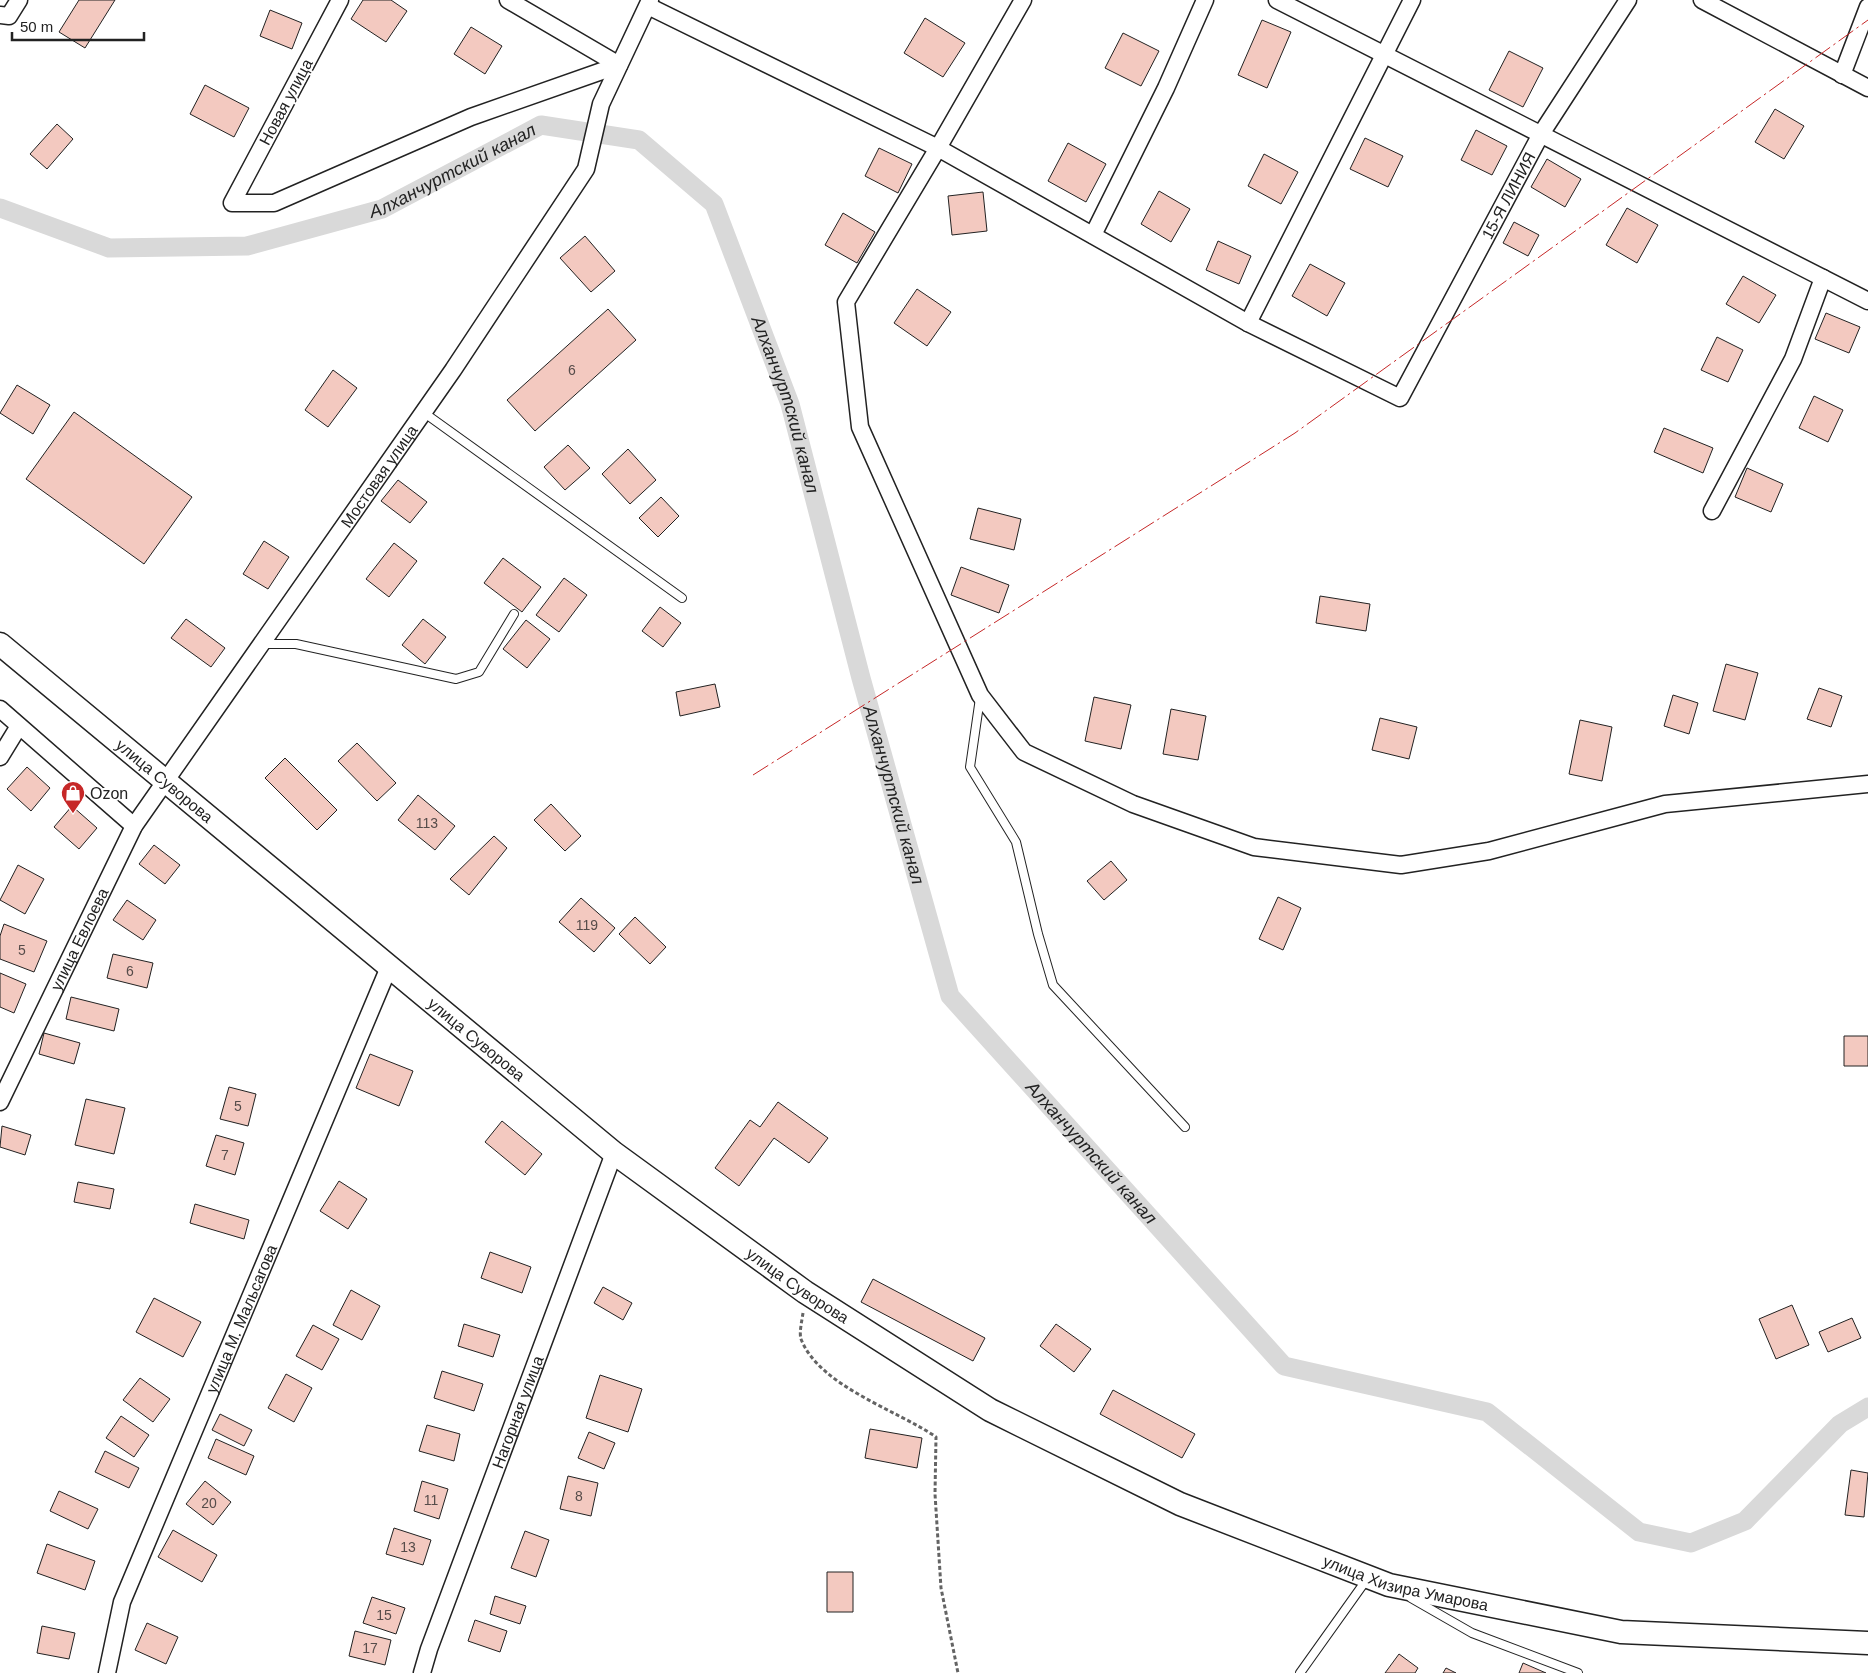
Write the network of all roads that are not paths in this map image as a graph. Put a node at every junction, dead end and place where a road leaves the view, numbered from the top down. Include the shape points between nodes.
1 (19, 0) edge
2 (340, 0) edge
3 (508, 0) edge
4 (1023, 0) edge
5 (1205, 0) edge
6 (1277, 0) edge
7 (1412, 0) edge
8 (1628, 0) edge
9 (1702, 0) edge
10 (649, 3) edge
11 (1868, 7) edge
12 (5, 16) edge
13 (1384, 55) junction
14 (620, 66) junction
15 (1842, 75) junction
16 (1868, 88) edge
17 (1540, 134) junction
18 (938, 148) junction
19 (1093, 235) junction
20 (1823, 278) junction
21 (1868, 301) edge
22 (1248, 323) junction
23 (423, 412) junction
24 (1712, 511) dead end
25 (682, 598) dead end
26 (514, 614) dead end
27 (0, 644) edge
28 (260, 644) junction
29 (980, 695) junction
30 (0, 709) edge
31 (20, 726) junction
32 (0, 756) edge
33 (165, 780) junction
34 (1868, 784) edge
35 (134, 826) junction
36 (389, 967) junction
37 (0, 1102) edge
38 (1185, 1127) dead end
39 (614, 1153) junction
40 (977, 1402) joint
41 (1379, 1581) junction
42 (1868, 1643) edge
43 (107, 1673) edge
44 (422, 1673) edge
45 (1300, 1673) edge
46 (1578, 1673) edge

1 - 12 street
2 - 14 street, Новая улица via 232,203 274,203 471,117
3 - 14 street
4 - 18 street
5 - 19 street via 1166,88
6 - 13 street
7 - 13 street
8 - 17 street, 15-Я ЛИНИЯ
9 - 15 street
10 - 14 street
10 - 18 street
11 - 15 street
13 - 17 street
13 - 22 street
14 - 23 street, Мостовая улица via 601,104 586,169
15 - 16 street
17 - 20 street
17 - 22 street, 15-Я ЛИНИЯ via 1400,398
18 - 19 street
18 - 29 street via 846,302 860,427
19 - 22 street
20 - 21 street
20 - 24 street via 1793,359
23 - 25 lane
23 - 28 street, Мостовая улица
26 - 28 lane via 479,672 456,679 296,644
27 - 33 main road, улица Суворова
28 - 33 street, Мостовая улица
29 - 34 street via 1024,752 1133,804 1254,847 1402,865 1489,850 1665,804
29 - 38 lane via 970,767 1016,842 1054,985
30 - 31 street
31 - 32 street
31 - 35 street
33 - 35 street, улица Евлоева
33 - 36 main road, улица Суворова
35 - 37 street, улица Евлоева
36 - 39 main road, улица Суворова
36 - 43 street, улица М. Мальсагова via 122,1602
39 - 40 main road, улица Суворова via 805,1292
39 - 44 street, Нагорная улица
40 - 41 main road, улица Хизира Умарова via 1180,1504
41 - 42 main road, улица Хизира Умарова via 1621,1632
41 - 45 lane
41 - 46 lane via 1472,1633

